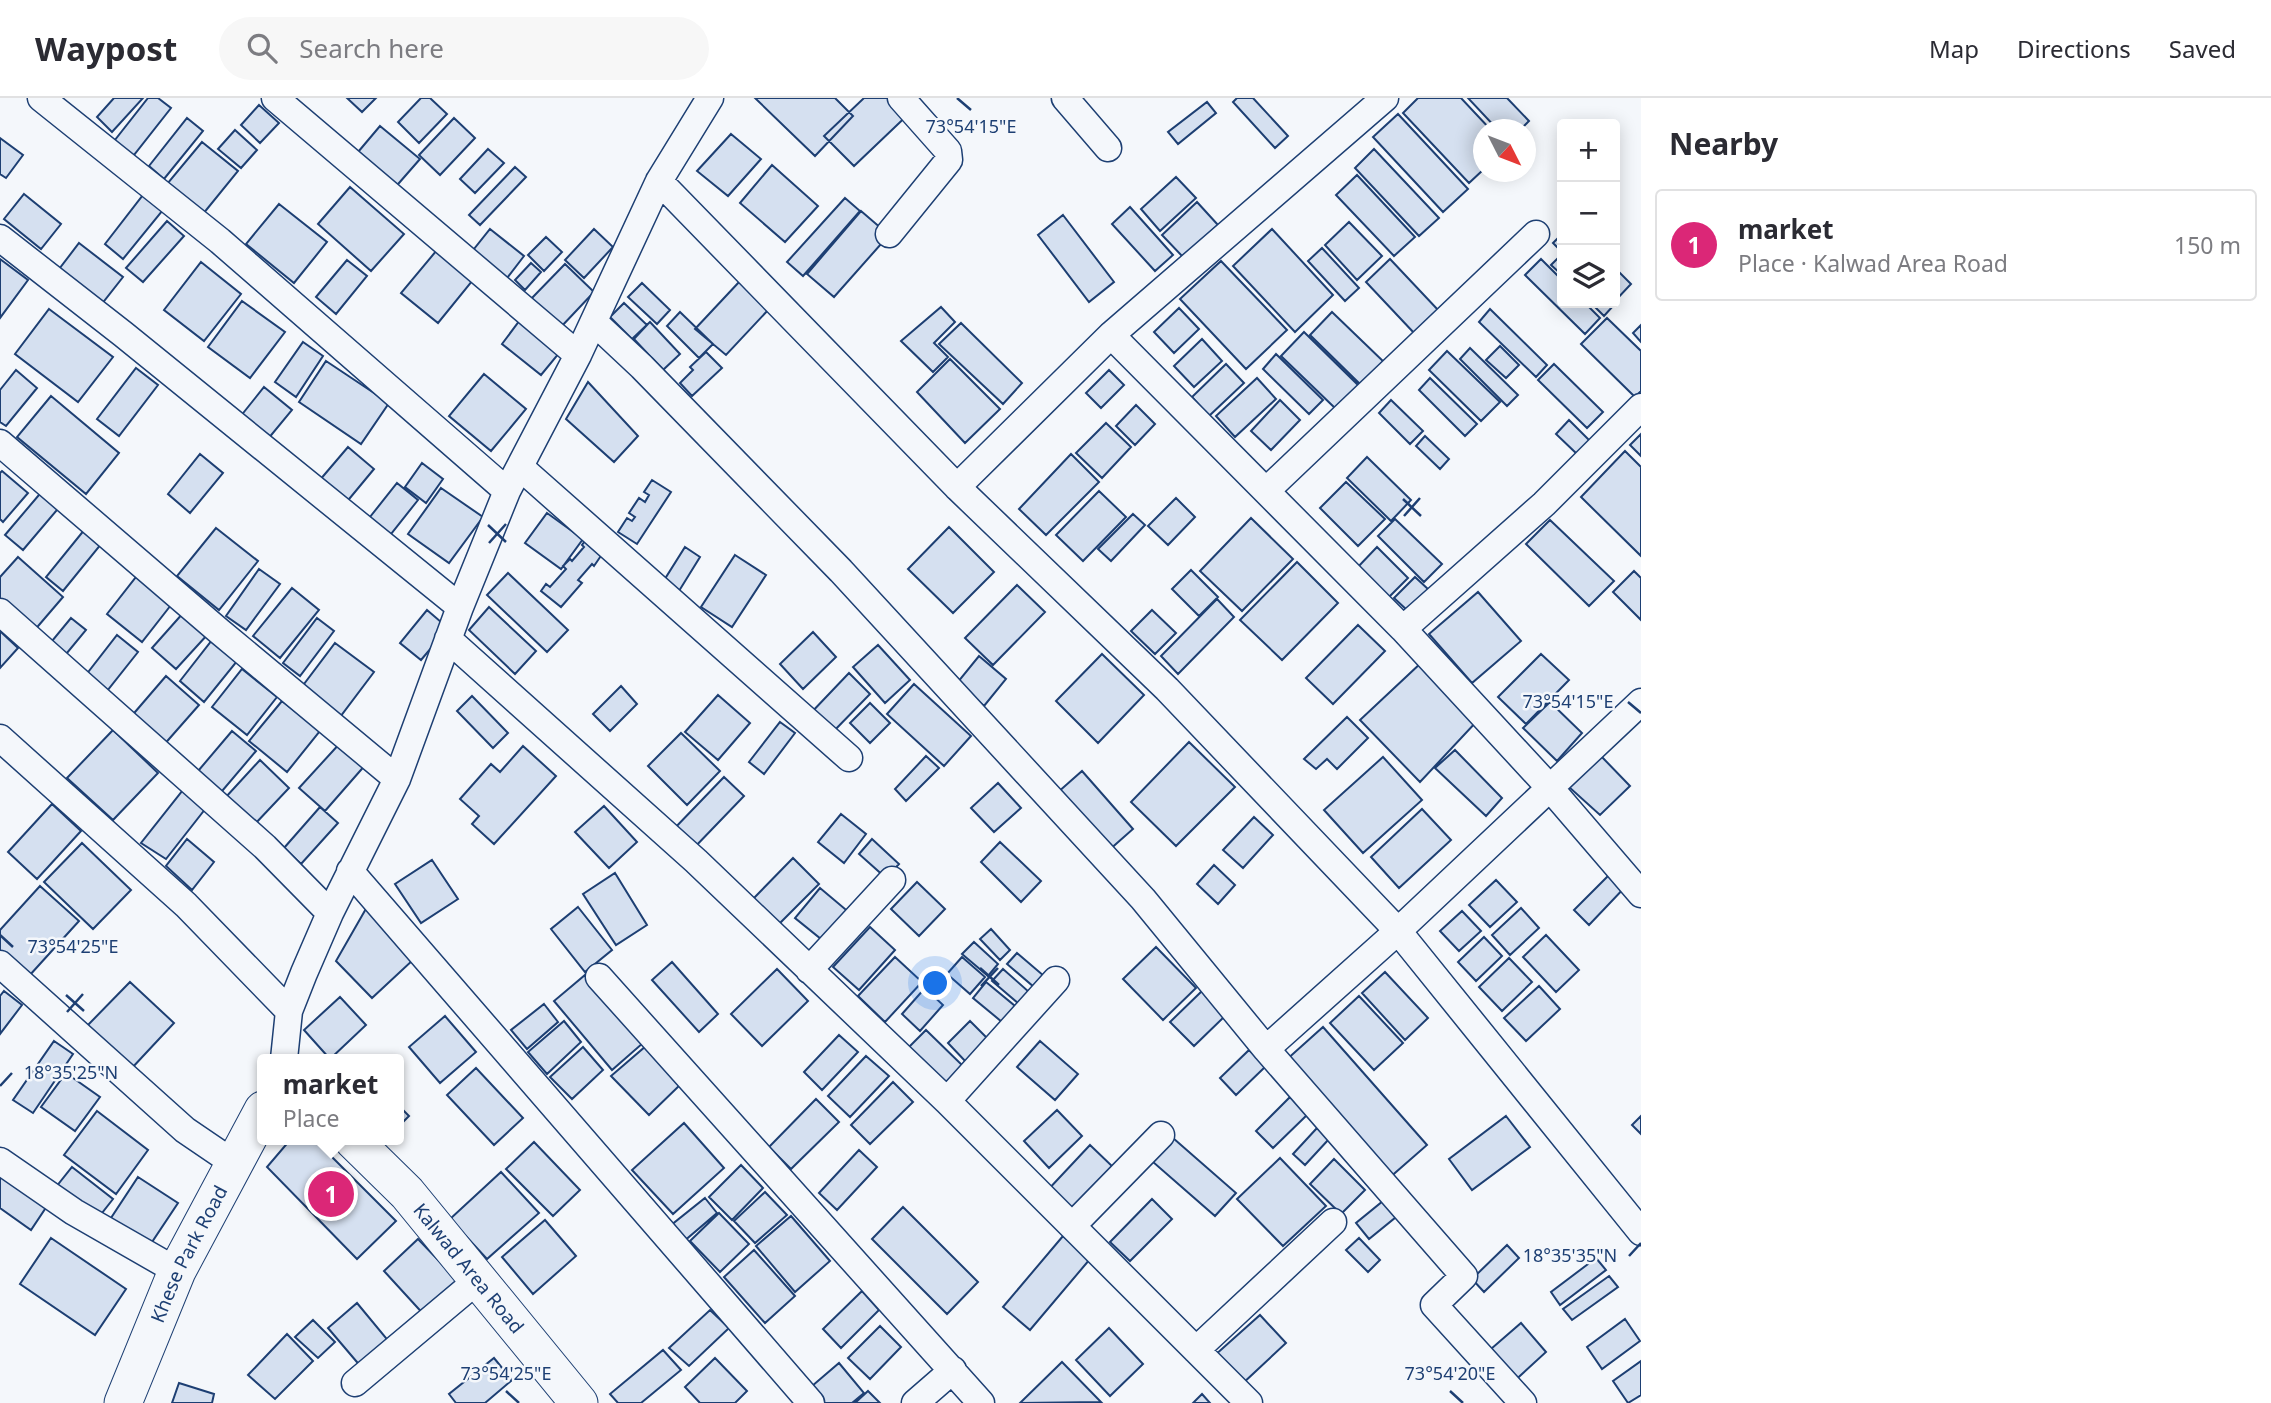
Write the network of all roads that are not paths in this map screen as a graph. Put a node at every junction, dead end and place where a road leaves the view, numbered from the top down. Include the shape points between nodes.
1 (41, 98) edge
2 (275, 98) edge
3 (710, 98) edge
4 (901, 98) edge
5 (1065, 98) edge
6 (1385, 98) edge
7 (1108, 148) dead end
8 (659, 181) junction
9 (889, 234) dead end
10 (1536, 234) dead end
11 (0, 238) edge
12 (594, 322) junction
13 (1111, 335) junction
14 (578, 355) junction
15 (1641, 407) edge
16 (0, 443) edge
17 (520, 467) junction
18 (957, 487) junction
19 (507, 491) junction
20 (1266, 491) junction
21 (460, 607) junction
22 (0, 612) edge
23 (1403, 629) junction
24 (448, 639) junction
25 (1641, 702) edge
26 (0, 738) edge
27 (849, 758) dead end
28 (397, 779) junction
29 (1550, 788) junction
30 (350, 871) junction
31 (892, 880) dead end
32 (1641, 894) edge
33 (330, 913) junction
34 (1398, 931) junction
35 (0, 964) edge
36 (809, 970) junction
37 (600, 977) dead end
38 (1056, 980) dead end
39 (289, 1012) junction
40 (1266, 1049) junction
41 (285, 1054) edge
42 (947, 1101) junction
43 (257, 1122) edge
44 (1161, 1135) dead end
45 (358, 1145) edge
46 (0, 1161) edge
47 (235, 1164) junction
48 (1333, 1222) dead end
49 (1072, 1226) junction
50 (1640, 1229) edge
51 (177, 1271) junction
52 (479, 1279) junction
53 (1196, 1350) junction
54 (953, 1370) junction
55 (355, 1382) dead end
56 (123, 1403) edge
57 (579, 1403) edge
58 (811, 1403) edge
59 (915, 1403) edge
60 (981, 1403) edge
61 (1248, 1403) edge
62 (1523, 1403) edge

1 - 19 street via 220,241
2 - 14 street
3 - 8 street
4 - 9 street via 948,151 949,160
5 - 7 street
6 - 13 street
8 - 12 street
8 - 18 street
10 - 20 street
11 - 21 street
12 - 14 street
12 - 40 street via 841,571 1143,899
13 - 18 street
13 - 20 street
14 - 17 street
15 - 23 street via 1544,504
16 - 28 street
17 - 19 street
17 - 27 street
18 - 34 street via 1167,689
19 - 21 street
20 - 23 street
21 - 24 street
22 - 33 street via 265,846
23 - 29 street
24 - 28 street
24 - 36 street via 696,861
25 - 29 street
26 - 39 street via 186,905
28 - 30 street
29 - 32 street
29 - 34 street
30 - 33 street
30 - 58 street
31 - 36 street
33 - 39 street
34 - 40 street
34 - 50 street
35 - 47 street via 185,1130
36 - 42 street
37 - 54 street
38 - 42 street
39 - 41 street
40 - 62 street via 1464,1276 1434,1305
42 - 49 street
43 - 47 street, Khese Park Road
44 - 49 street
45 - 52 street, Kalwad Area Road via 407,1193
46 - 51 street via 74,1212
47 - 51 street, Khese Park Road
48 - 53 street
49 - 53 street
51 - 56 street, Khese Park Road
52 - 55 street
52 - 57 street, Kalwad Area Road
53 - 61 street
54 - 59 street
54 - 60 street

